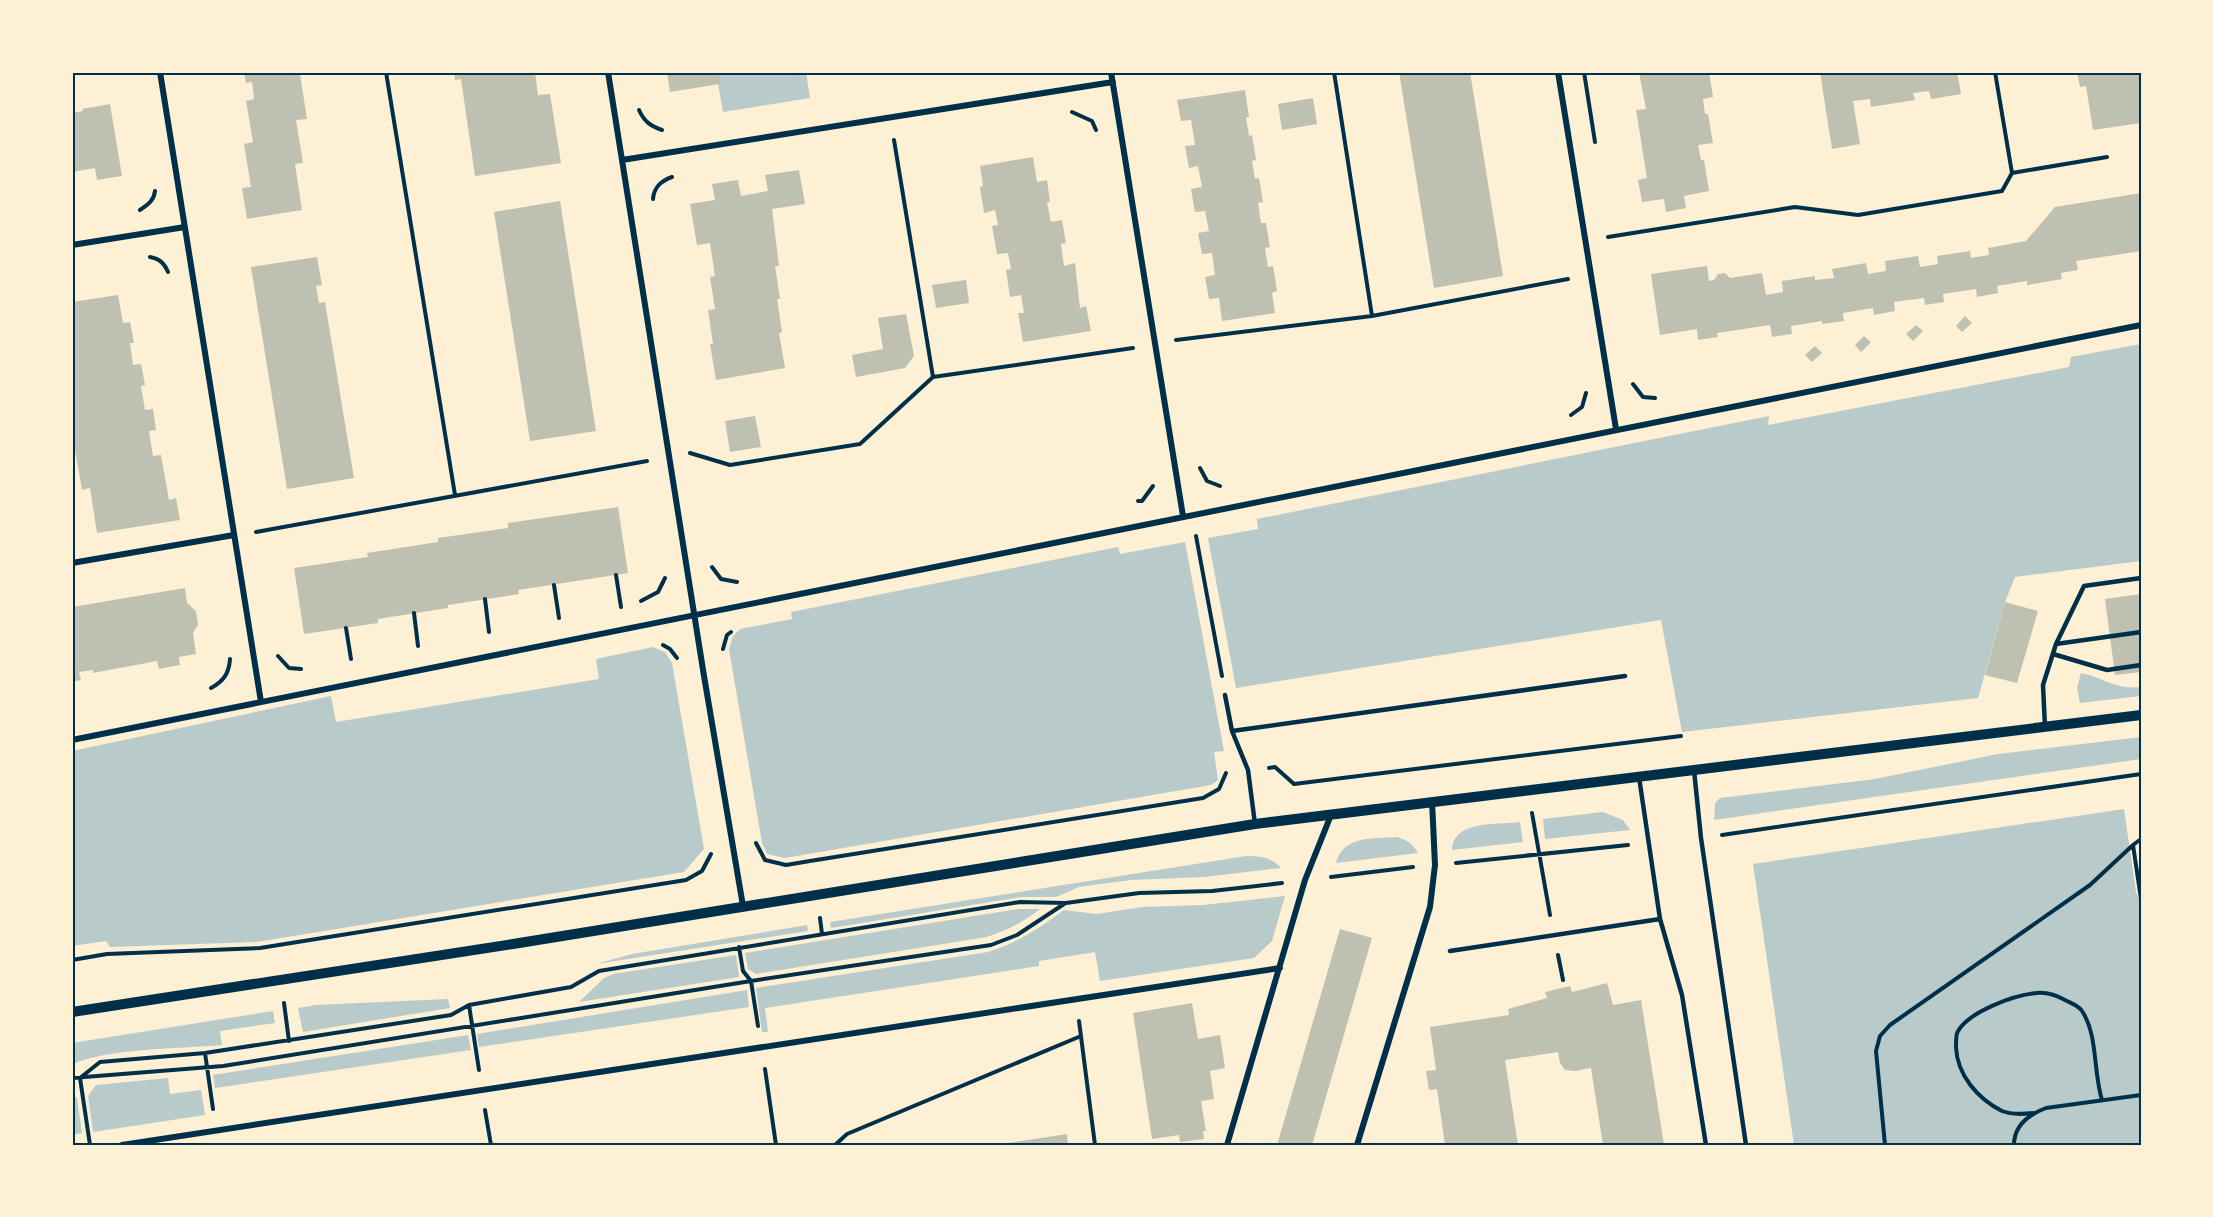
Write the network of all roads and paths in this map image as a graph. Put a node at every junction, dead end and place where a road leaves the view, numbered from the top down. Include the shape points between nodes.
1 (160, 72) edge
2 (386, 72) edge
3 (608, 72) edge
4 (1112, 72) edge
5 (1334, 72) edge
6 (1558, 72) edge
7 (1995, 72) edge
8 (1113, 82) junction
9 (637, 107) dead end
10 (1062, 113) dead end
11 (890, 118) junction
12 (905, 139) dead end
13 (1099, 139) dead end
14 (894, 141) junction
15 (683, 151) junction
16 (2107, 158) dead end
17 (622, 160) junction
18 (2012, 173) junction
19 (155, 189) dead end
20 (652, 202) dead end
21 (130, 212) dead end
22 (185, 227) junction
23 (1586, 241) junction
24 (72, 245) edge
25 (147, 256) dead end
26 (168, 273) dead end
27 (1591, 275) junction
28 (1568, 279) junction
29 (1570, 290) dead end
30 (1372, 316) junction
31 (2141, 325) edge
32 (1178, 328) dead end
33 (1180, 340) junction
34 (1155, 344) junction
35 (1133, 348) junction
36 (1181, 351) dead end
37 (1135, 359) dead end
38 (933, 377) junction
39 (1584, 384) dead end
40 (1571, 415) dead end
41 (1616, 429) junction
42 (690, 442) dead end
43 (646, 449) dead end
44 (692, 453) junction
45 (671, 457) junction
46 (648, 461) junction
47 (1198, 461) dead end
48 (694, 465) dead end
49 (650, 472) dead end
50 (1154, 482) dead end
51 (1231, 484) dead end
52 (454, 495) junction
53 (1134, 502) dead end
54 (1183, 516) junction
55 (234, 536) junction
56 (1196, 536) dead end
57 (72, 563) edge
58 (711, 564) dead end
59 (665, 572) dead end
60 (2141, 578) edge
61 (748, 579) dead end
62 (554, 585) dead end
63 (485, 599) dead end
64 (610, 607) dead end
65 (414, 613) dead end
66 (694, 615) junction
67 (569, 616) dead end
68 (559, 618) junction
69 (547, 620) dead end
70 (739, 626) dead end
71 (346, 628) dead end
72 (501, 630) dead end
73 (489, 632) junction
74 (2141, 632) edge
75 (479, 634) dead end
76 (656, 642) dead end
77 (429, 644) dead end
78 (2056, 644) junction
79 (418, 646) junction
80 (407, 648) dead end
81 (276, 650) dead end
82 (723, 651) dead end
83 (229, 652) dead end
84 (2053, 654) junction
85 (362, 657) dead end
86 (351, 659) junction
87 (677, 659) dead end
88 (341, 661) dead end
89 (2141, 665) edge
90 (310, 667) dead end
91 (1625, 676) dead end
92 (199, 690) dead end
93 (1225, 695) joint
94 (261, 702) junction
95 (2141, 715) edge
96 (2045, 727) junction
97 (1232, 731) junction
98 (72, 740) edge
99 (1694, 770) junction
100 (2141, 774) edge
101 (1639, 777) junction
102 (1529, 790) junction
103 (1432, 801) junction
104 (1331, 814) junction
105 (1255, 824) junction
106 (755, 835) dead end
107 (1701, 838) junction
108 (2141, 839) edge
109 (1649, 843) junction
110 (2133, 845) junction
111 (710, 847) dead end
112 (1538, 854) junction
113 (810, 861) dead end
114 (1435, 865) junction
115 (1305, 880) junction
116 (2141, 899) edge
117 (1066, 903) junction
118 (743, 906) junction
119 (1660, 919) junction
120 (1554, 935) junction
121 (1450, 951) dead end
122 (72, 960) edge
123 (1280, 968) junction
124 (1563, 980) dead end
125 (1076, 1000) junction
126 (72, 1012) edge
127 (1081, 1036) junction
128 (204, 1053) junction
129 (206, 1068) junction
130 (72, 1078) edge
131 (80, 1078) junction
132 (2141, 1095) edge
133 (2102, 1100) junction
134 (2033, 1113) junction
135 (216, 1131) junction
136 (151, 1143) edge
137 (90, 1145) edge
138 (122, 1145) edge
139 (835, 1145) edge
140 (1095, 1145) edge
141 (1227, 1145) edge
142 (1357, 1145) edge
143 (1706, 1145) edge
144 (1746, 1145) edge
145 (1885, 1145) edge
146 (2014, 1145) edge

1 - 22 street
2 - 52 path
3 - 17 street
4 - 8 street
5 - 30 path
6 - 23 street
7 - 18 path
8 - 11 street
8 - 34 street
9 - 15 path via 652,127 679,128
10 - 13 path via 1071,112 1092,121
11 - 14 path
11 - 15 street
12 - 14 path
14 - 38 path
15 - 17 street
15 - 20 path via 686,174 663,180 654,191
16 - 18 path
17 - 45 street
18 - 23 path via 2002,191 1858,214 1795,207
19 - 21 path via 148,205
22 - 24 street
22 - 55 street
23 - 27 street
25 - 26 path via 158,258
27 - 28 path
27 - 41 street
28 - 29 path
28 - 30 path
30 - 33 path
31 - 41 street
32 - 33 path
33 - 34 path
33 - 36 path
34 - 35 path
34 - 54 street
35 - 37 path
35 - 38 path
38 - 44 path via 860,444 730,465
39 - 40 path via 1582,407
41 - 54 street
42 - 44 path
43 - 46 path
44 - 45 path
44 - 48 path
45 - 66 street
46 - 49 path
46 - 52 path
47 - 51 path via 1207,481 1219,486
50 - 53 path via 1142,501
52 - 55 path
54 - 66 street
55 - 57 street
55 - 94 street
56 - 93 path
58 - 61 path via 722,579
59 - 64 path via 658,592 642,601
60 - 78 lane via 2084,586
62 - 68 path
63 - 73 path
65 - 79 path
66 - 94 street
66 - 118 street
67 - 68 path
68 - 69 path
70 - 82 path via 727,635
71 - 86 path
72 - 73 path
73 - 75 path
74 - 78 lane
76 - 87 path via 670,649
77 - 79 path
78 - 84 lane
79 - 80 path
81 - 90 path via 289,668
83 - 92 path via 228,672 221,682
84 - 89 lane via 2107,670
84 - 96 lane via 2043,685
85 - 86 path
86 - 88 path
91 - 97 lane
93 - 97 lane
94 - 98 street
95 - 96 street
96 - 99 street
97 - 105 lane via 1248,770
99 - 101 street
99 - 107 lane
100 - 107 path
101 - 102 street
101 - 109 lane
102 - 103 street
102 - 112 path
103 - 104 street
103 - 114 street
104 - 105 street
104 - 115 street
105 - 118 street
106 - 113 path via 765,860 786,865
107 - 144 lane
108 - 110 path
109 - 112 path
109 - 119 lane
110 - 116 path
110 - 145 path via 2090,885 1890,1025 1880,1036 1876,1051
111 - 122 path via 711,855 702,871 687,880 260,948 107,954
112 - 114 path
112 - 120 path
114 - 115 path
114 - 142 street via 1430,907
115 - 117 path
115 - 123 street
117 - 128 path via 1020,902 599,971 571,987 469,1005 451,1015
117 - 129 path via 1017,935 992,945
118 - 126 street
119 - 120 lane
119 - 143 lane via 1682,995
120 - 121 lane
120 - 124 path
123 - 125 street
123 - 141 street
125 - 127 path
125 - 135 street
127 - 139 path via 847,1134
127 - 140 path
128 - 129 path
128 - 131 path via 100,1062
129 - 131 path
129 - 135 path
130 - 131 path
131 - 137 path
132 - 133 path
133 - 134 path
133 - 134 path via 2091,1031 2080,1008 2056,995 2024,995 1983,1010 1965,1022 1956,1035 1956,1056 1977,1093 2003,1111
134 - 146 path via 2022,1122
135 - 136 street
136 - 138 street

